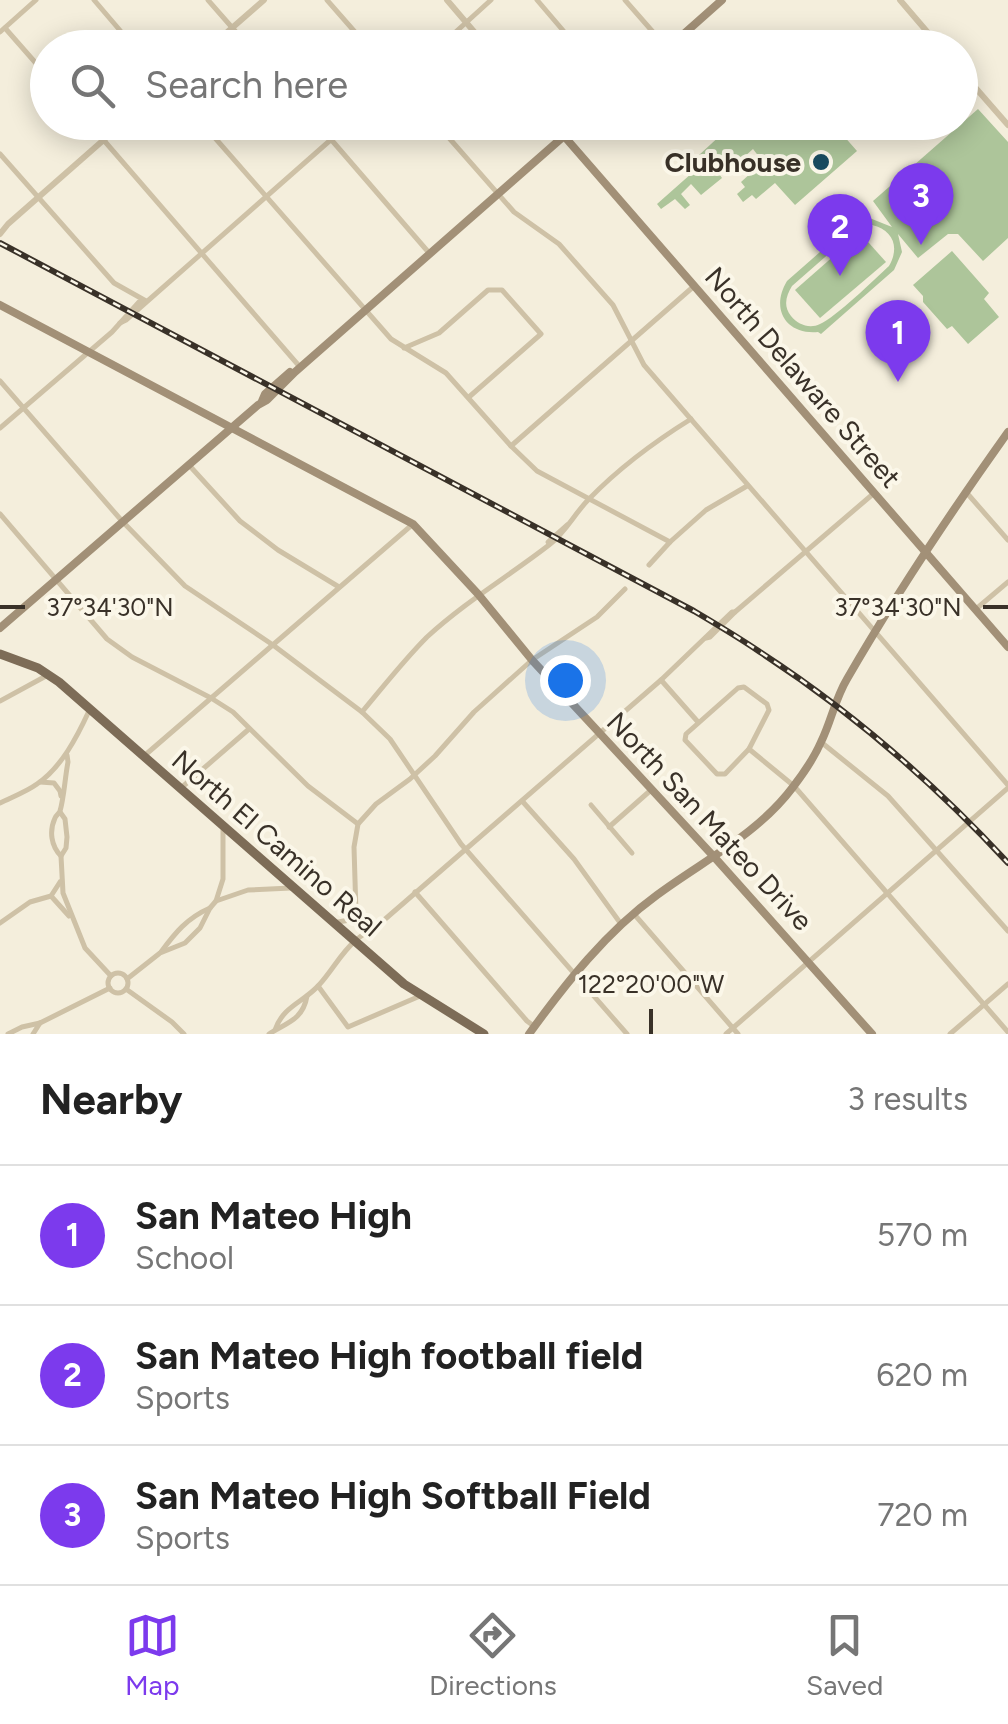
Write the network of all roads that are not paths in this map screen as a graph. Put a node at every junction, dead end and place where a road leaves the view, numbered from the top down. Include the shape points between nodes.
1 (36, 0) edge
2 (94, 0) edge
3 (208, 0) edge
4 (264, 0) edge
5 (327, 0) edge
6 (447, 0) edge
7 (491, 0) edge
8 (536, 0) edge
9 (626, 0) edge
10 (900, 0) edge
11 (718, 1) edge
12 (467, 23) junction
13 (232, 27) junction
14 (2, 30) edge
15 (120, 30) edge
16 (229, 30) edge
17 (235, 30) edge
18 (353, 30) edge
19 (459, 30) edge
20 (473, 30) edge
21 (562, 30) edge
22 (652, 30) edge
23 (687, 30) edge
24 (926, 30) edge
25 (30, 59) edge
26 (978, 91) edge
27 (1008, 125) edge
28 (103, 140) joint
29 (217, 140) edge
30 (331, 140) joint
31 (450, 140) edge
32 (559, 140) edge
33 (568, 140) edge
34 (0, 154) edge
35 (497, 195) junction
36 (266, 196) junction
37 (38, 198) junction
38 (2, 226) edge
39 (201, 253) junction
40 (430, 254) junction
41 (695, 285) junction
42 (146, 301) junction
43 (0, 304) edge
44 (365, 311) junction
45 (631, 341) junction
46 (404, 348) junction
47 (89, 352) junction
48 (298, 369) junction
49 (0, 381) edge
50 (468, 397) junction
51 (23, 408) junction
52 (691, 419) junction
53 (0, 428) edge
54 (231, 428) junction
55 (1008, 432) edge
56 (511, 446) junction
57 (188, 464) junction
58 (748, 486) junction
59 (966, 492) junction
60 (873, 494) junction
61 (588, 499) junction
62 (0, 514) edge
63 (122, 521) junction
64 (413, 524) junction
65 (1008, 540) edge
66 (670, 542) junction
67 (806, 552) junction
68 (926, 552) junction
69 (649, 565) dead end
70 (56, 578) junction
71 (1008, 582) edge
72 (339, 588) junction
73 (624, 589) dead end
74 (478, 594) junction
75 (976, 609) junction
76 (0, 628) edge
77 (875, 631) junction
78 (273, 645) junction
79 (1008, 647) edge
80 (0, 654) edge
81 (532, 660) junction
82 (49, 674) junction
83 (661, 680) junction
84 (212, 698) junction
85 (0, 701) edge
86 (90, 708) junction
87 (362, 712) junction
88 (698, 722) junction
89 (249, 729) junction
90 (599, 734) junction
91 (822, 742) junction
92 (750, 750) junction
93 (66, 753) junction
94 (144, 756) junction
95 (414, 776) junction
96 (39, 783) junction
97 (794, 786) junction
98 (1008, 786) edge
99 (181, 788) junction
100 (651, 790) junction
101 (61, 799) junction
102 (522, 802) junction
103 (0, 803) edge
104 (591, 806) dead end
105 (60, 812) junction
106 (358, 824) junction
107 (223, 825) junction
108 (609, 826) junction
109 (466, 849) junction
110 (937, 850) junction
111 (632, 853) dead end
112 (61, 856) junction
113 (713, 856) junction
114 (62, 879) junction
115 (294, 888) junction
116 (415, 892) junction
117 (887, 893) junction
118 (51, 896) junction
119 (216, 901) junction
120 (210, 908) junction
121 (356, 913) junction
122 (634, 914) junction
123 (73, 920) junction
124 (0, 922) edge
125 (334, 923) junction
126 (622, 926) junction
127 (376, 927) junction
128 (1008, 931) edge
129 (354, 941) junction
130 (160, 953) junction
131 (808, 962) junction
132 (574, 973) junction
133 (111, 976) junction
134 (127, 979) junction
135 (1008, 984) edge
136 (318, 986) junction
137 (110, 988) junction
138 (126, 989) junction
139 (307, 996) junction
140 (420, 996) junction
141 (984, 1004) junction
142 (40, 1023) junction
143 (532, 1030) edge
144 (735, 1031) edge
145 (272, 1032) edge
146 (1008, 1032) edge
147 (8, 1034) edge
148 (33, 1034) edge
149 (184, 1034) edge
150 (484, 1034) edge
151 (627, 1034) edge
152 (726, 1034) edge
153 (872, 1034) edge
154 (950, 1034) edge

1 - 14 street
2 - 15 street
3 - 13 street
4 - 13 street
5 - 18 street
6 - 12 street
7 - 12 street
8 - 21 street
9 - 22 street
10 - 24 street
11 - 23 main road
12 - 19 street
12 - 20 street
13 - 16 street
13 - 17 street
14 - 25 street
26 - 27 street
28 - 37 street
28 - 39 street
29 - 36 street
30 - 36 street
30 - 40 street
31 - 35 street
32 - 35 main road
33 - 41 main road, North Delaware Street
34 - 37 street
35 - 40 main road
35 - 45 street via 559,244 613,305
36 - 39 street
36 - 44 street
37 - 38 street
37 - 42 street via 114,283
39 - 42 street
39 - 48 street
40 - 44 main road
41 - 45 street
41 - 60 main road, North Delaware Street
42 - 47 street
43 - 47 main road, North San Mateo Drive
44 - 46 street
44 - 48 main road
45 - 52 street
45 - 56 street
46 - 50 street
46 - 50 street via 439,333 488,290 502,290 541,334
47 - 51 street
47 - 54 main road, North San Mateo Drive
48 - 54 main road
49 - 51 street
50 - 56 street
51 - 53 street
51 - 63 street
52 - 58 street
52 - 61 street
54 - 57 main road
54 - 64 main road, North San Mateo Drive
55 - 59 main road
56 - 61 street via 538,472
57 - 63 main road
57 - 72 street via 240,522
58 - 66 street
58 - 67 street
59 - 65 street
59 - 68 main road
60 - 67 street
60 - 68 main road, North Delaware Street
61 - 66 street
61 - 74 street via 544,549
62 - 70 street
63 - 70 main road
63 - 78 street via 185,586
64 - 72 street
64 - 74 main road, North San Mateo Drive
66 - 69 street
67 - 77 street
67 - 83 street
68 - 75 main road, North Delaware Street
68 - 77 main road
70 - 76 main road
70 - 84 street via 107,639
71 - 75 street
72 - 78 street
73 - 81 street via 597,617
74 - 81 main road, North San Mateo Drive
74 - 87 street via 426,638
75 - 79 main road, North Delaware Street
77 - 91 main road
77 - 98 street
78 - 84 street
78 - 87 street
80 - 82 main road, North El Camino Real
81 - 90 main road, North San Mateo Drive
81 - 95 street
82 - 85 street
82 - 86 main road, North El Camino Real
83 - 88 street
83 - 90 street
84 - 89 street
84 - 94 street
86 - 93 street
86 - 94 main road, North El Camino Real
87 - 95 street
88 - 92 street via 685,740 717,774
88 - 92 street via 744,687 768,710
89 - 99 street
89 - 106 street
90 - 100 main road, North San Mateo Drive
90 - 102 street
91 - 97 main road
91 - 110 street via 888,796
92 - 97 street
93 - 96 street
93 - 101 street
94 - 99 main road, North El Camino Real
95 - 106 street
95 - 109 street
96 - 101 street via 54,784
96 - 103 street
97 - 113 main road via 743,838
97 - 117 street
98 - 110 street
99 - 107 main road, North El Camino Real
100 - 108 street
100 - 113 main road, North San Mateo Drive
101 - 105 street
102 - 109 street
102 - 126 street
104 - 108 street
105 - 112 street via 68,837
105 - 112 street via 52,840
106 - 121 street
107 - 115 main road, North El Camino Real
107 - 119 street
108 - 111 street
109 - 116 street
109 - 132 street
110 - 117 street
110 - 128 street
112 - 114 street
113 - 122 main road
113 - 131 main road, North San Mateo Drive
114 - 118 street
114 - 123 street
115 - 119 street via 248,890
115 - 125 main road, North El Camino Real
116 - 127 street
116 - 143 street
117 - 131 street
117 - 141 street
118 - 123 street
118 - 124 street
119 - 120 street
120 - 130 street via 190,919
120 - 130 street via 186,942
121 - 125 street
121 - 127 street
122 - 126 main road
122 - 144 street
123 - 133 street via 84,948
125 - 129 main road, North El Camino Real
126 - 132 main road
127 - 129 street
129 - 136 street
129 - 140 main road, North El Camino Real
130 - 134 street
131 - 144 street
131 - 153 main road, North San Mateo Drive
132 - 143 main road
132 - 151 street
133 - 134 street
133 - 137 street
134 - 138 street
135 - 141 street
136 - 139 street
136 - 140 street via 348,1027
137 - 138 street
137 - 142 street
138 - 149 street
139 - 145 street via 290,1006
139 - 145 street via 299,1015
140 - 150 main road, North El Camino Real
141 - 146 street
141 - 154 street
142 - 147 street
142 - 148 street
144 - 152 street

